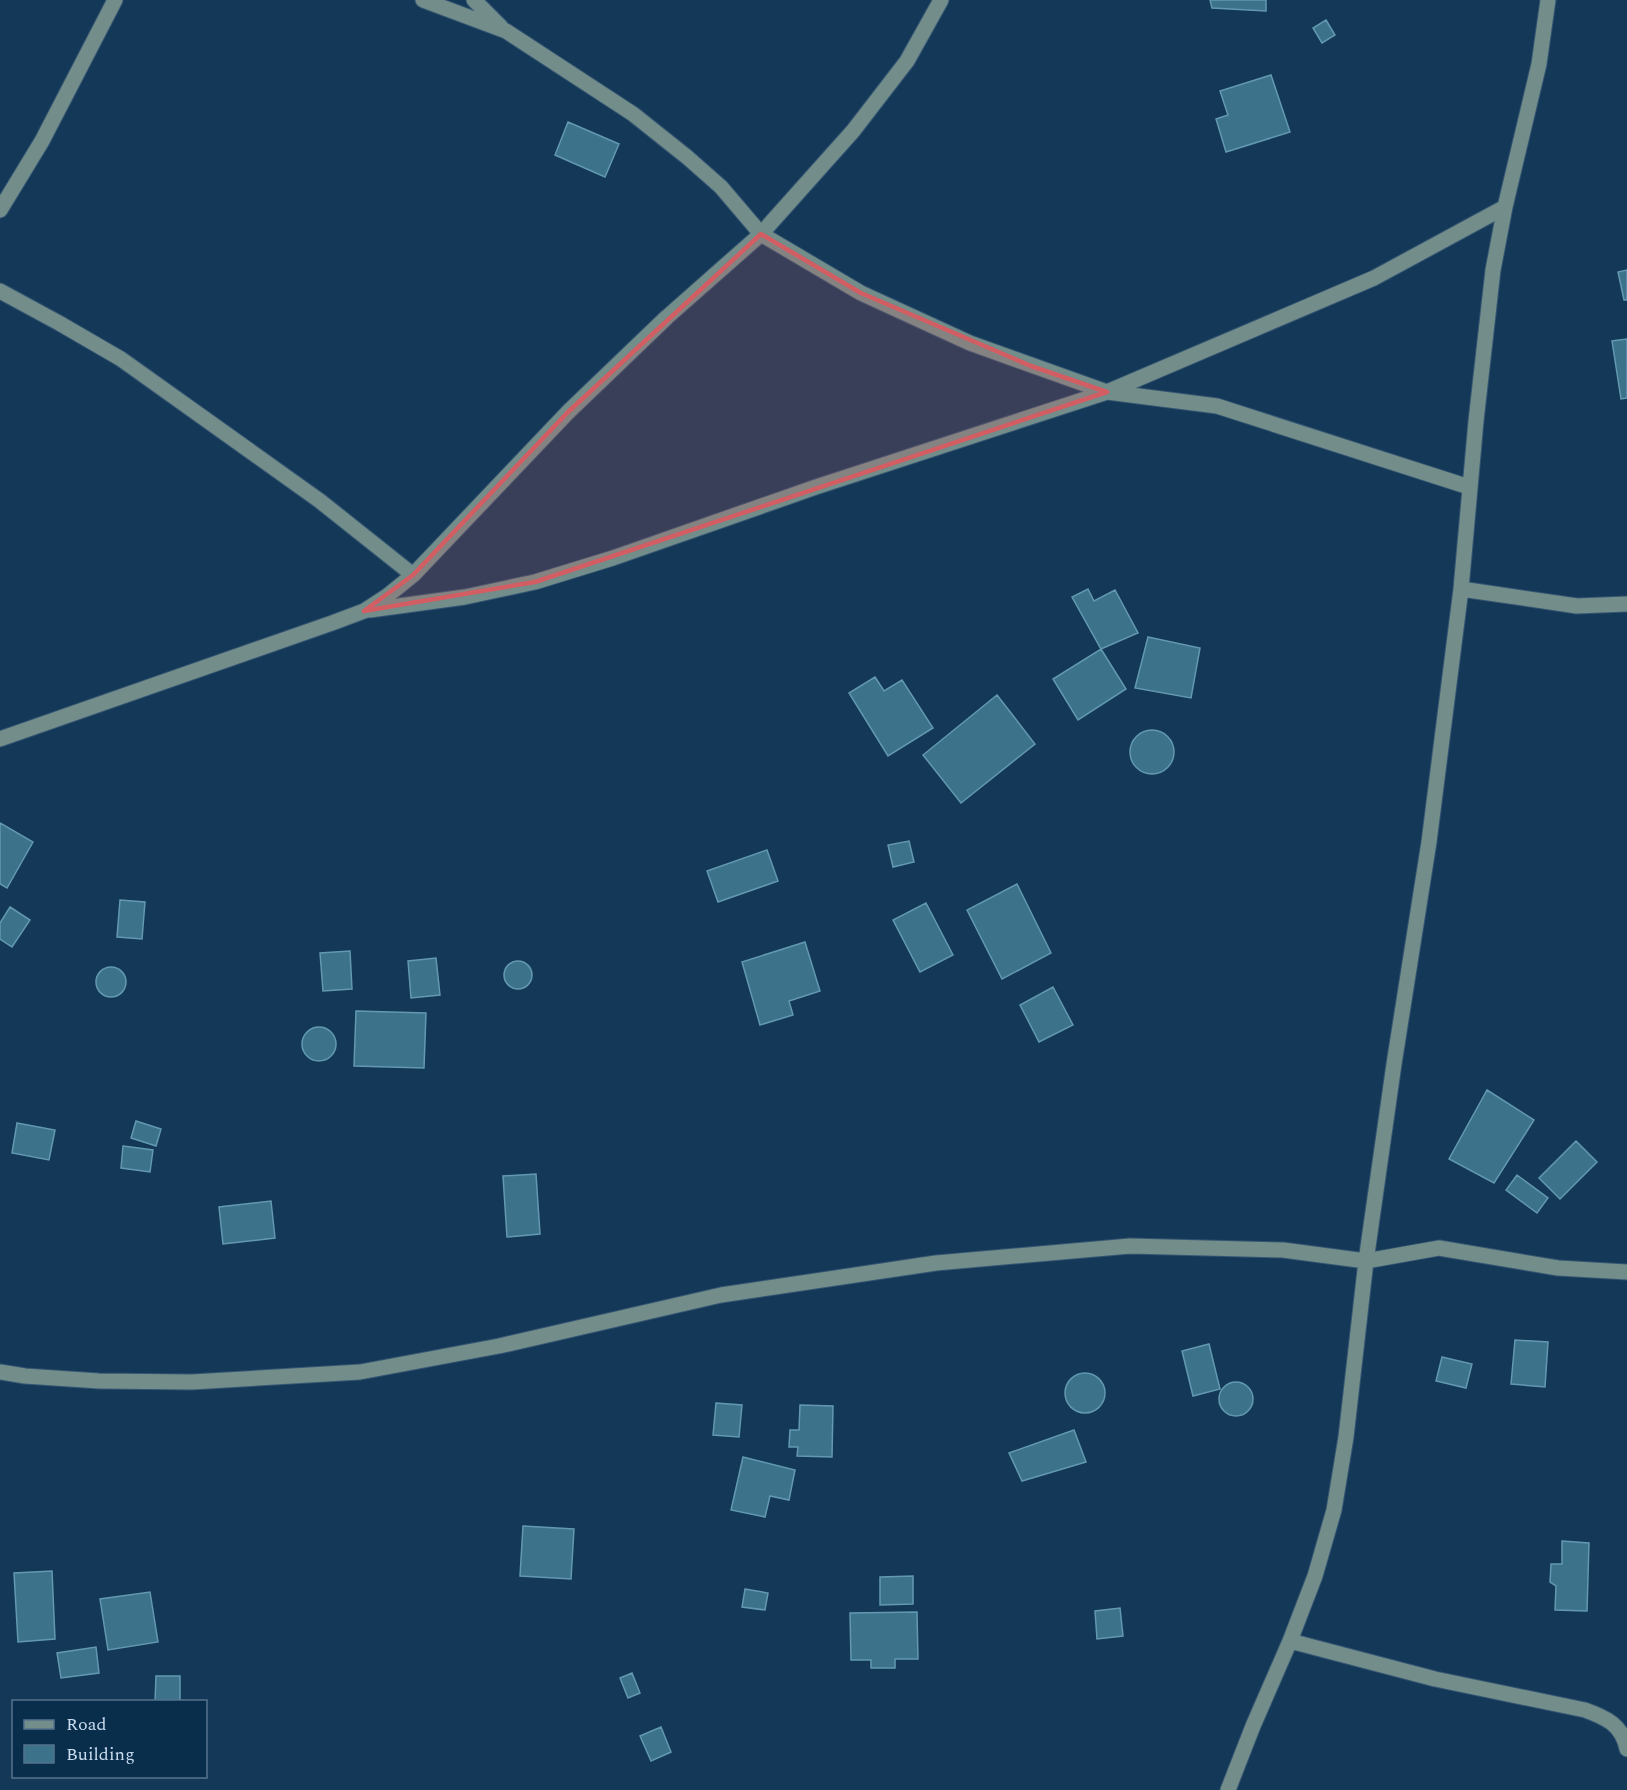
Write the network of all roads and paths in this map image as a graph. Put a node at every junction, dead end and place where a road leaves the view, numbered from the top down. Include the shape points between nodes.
1 (114, 0) edge
2 (423, 0) edge
3 (474, 0) edge
4 (941, 0) edge
5 (1548, 0) edge
6 (506, 31) junction
7 (1505, 207) junction
8 (0, 210) edge
9 (761, 234) junction
10 (0, 291) edge
11 (1107, 392) junction
12 (1469, 487) junction
13 (413, 575) junction
14 (1461, 589) junction
15 (1627, 604) edge
16 (364, 610) junction
17 (0, 739) edge
18 (1366, 1261) junction
19 (1627, 1272) edge
20 (0, 1372) edge
21 (1290, 1641) junction
22 (1627, 1749) edge
23 (1228, 1790) edge

1 - 8 street via 42,141
2 - 6 street
3 - 6 street
4 - 9 street via 907,61 874,105
5 - 7 street via 1539,64
6 - 9 street via 633,114 721,187
7 - 11 street via 1374,278
7 - 12 street via 1493,270
9 - 11 street via 861,293 959,338
9 - 13 street via 666,317 568,412
10 - 13 street via 121,359 320,501
11 - 12 street via 1217,406
11 - 16 street via 535,582 465,597
12 - 14 street
13 - 16 street
14 - 15 street via 1577,606
14 - 18 street via 1429,842
16 - 17 street
18 - 19 street via 1439,1248 1558,1268
18 - 20 street via 1283,1250 1119,1247 936,1263 722,1295 499,1346 360,1372 192,1382 99,1381
18 - 21 street via 1334,1510 1315,1576
21 - 22 street via 1435,1679 1585,1710 1616,1725
21 - 23 street

